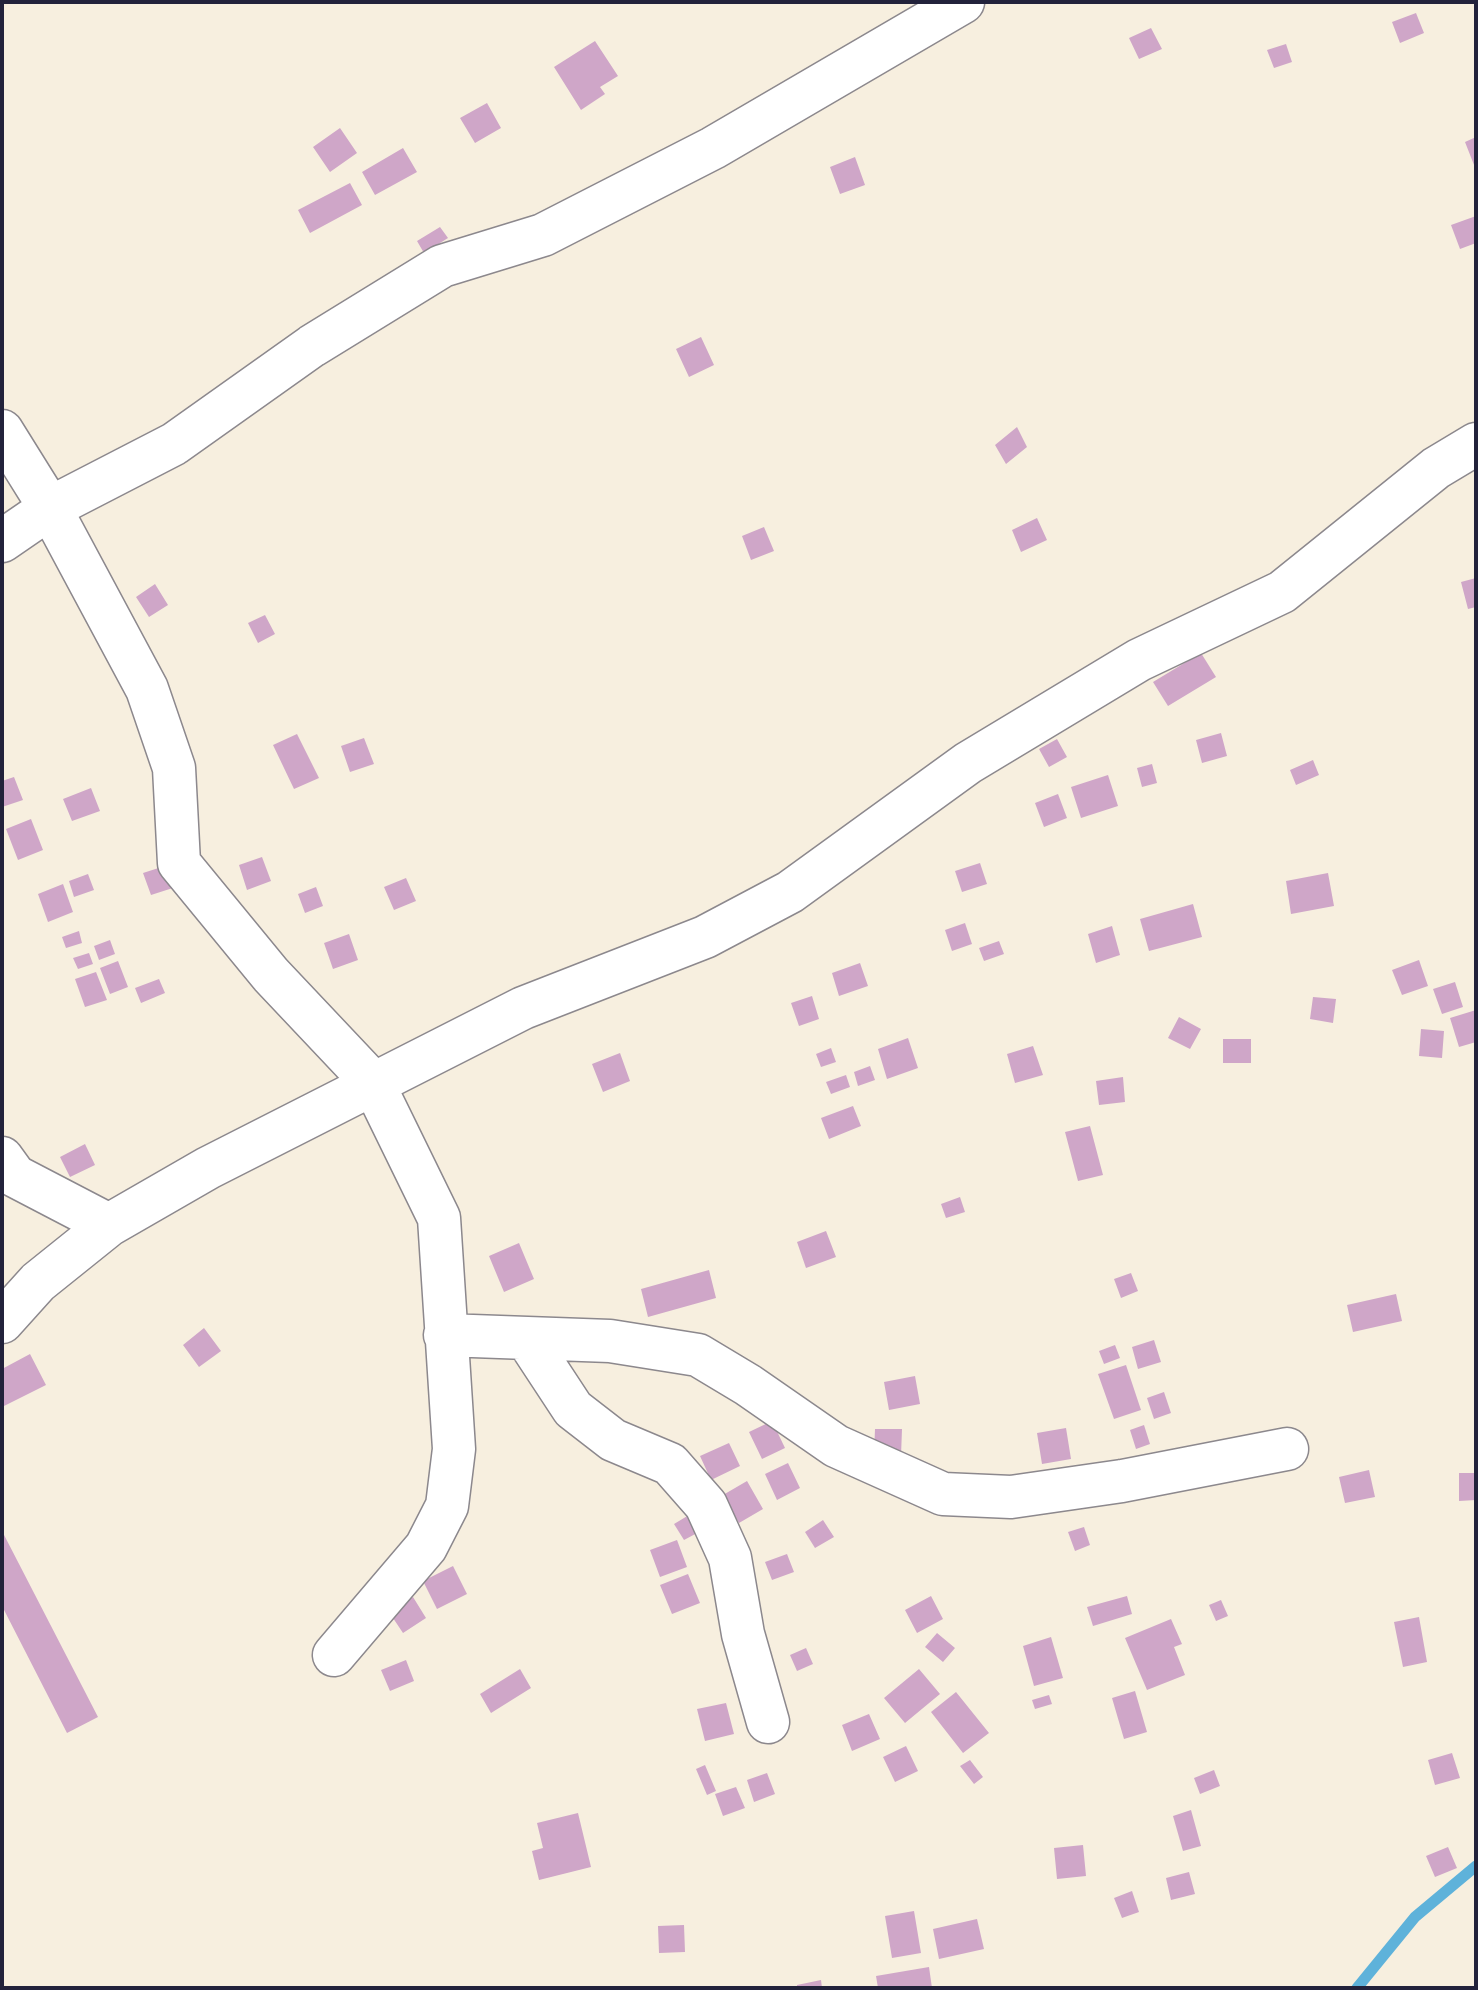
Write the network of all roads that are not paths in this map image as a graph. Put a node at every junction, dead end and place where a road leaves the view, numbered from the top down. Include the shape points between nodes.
1 (963, 2) edge
2 (2, 431) edge
3 (1476, 444) edge
4 (50, 508) junction
5 (2, 541) edge
6 (373, 1083) junction
7 (2, 1158) edge
8 (109, 1225) junction
9 (2, 1322) edge
10 (445, 1335) junction
11 (527, 1339) junction
12 (1287, 1449) dead end
13 (334, 1655) dead end
14 (768, 1722) dead end

1 - 4 street via 713,148 543,235 442,266 312,346 174,444
2 - 4 street
3 - 6 street via 1436,468 1282,592 1139,660 968,763 790,892 705,937 523,1008
4 - 5 street
4 - 6 street via 147,689 174,768 179,863 271,975
6 - 8 street
6 - 10 street via 439,1218
7 - 8 street via 15,1176
8 - 9 street via 38,1282
10 - 11 street
10 - 13 street via 454,1449 447,1506 426,1547
11 - 12 street via 610,1341 698,1355 836,1446 943,1494 1011,1497
11 - 14 street via 573,1409 613,1440 670,1464 706,1505 730,1558 743,1634

